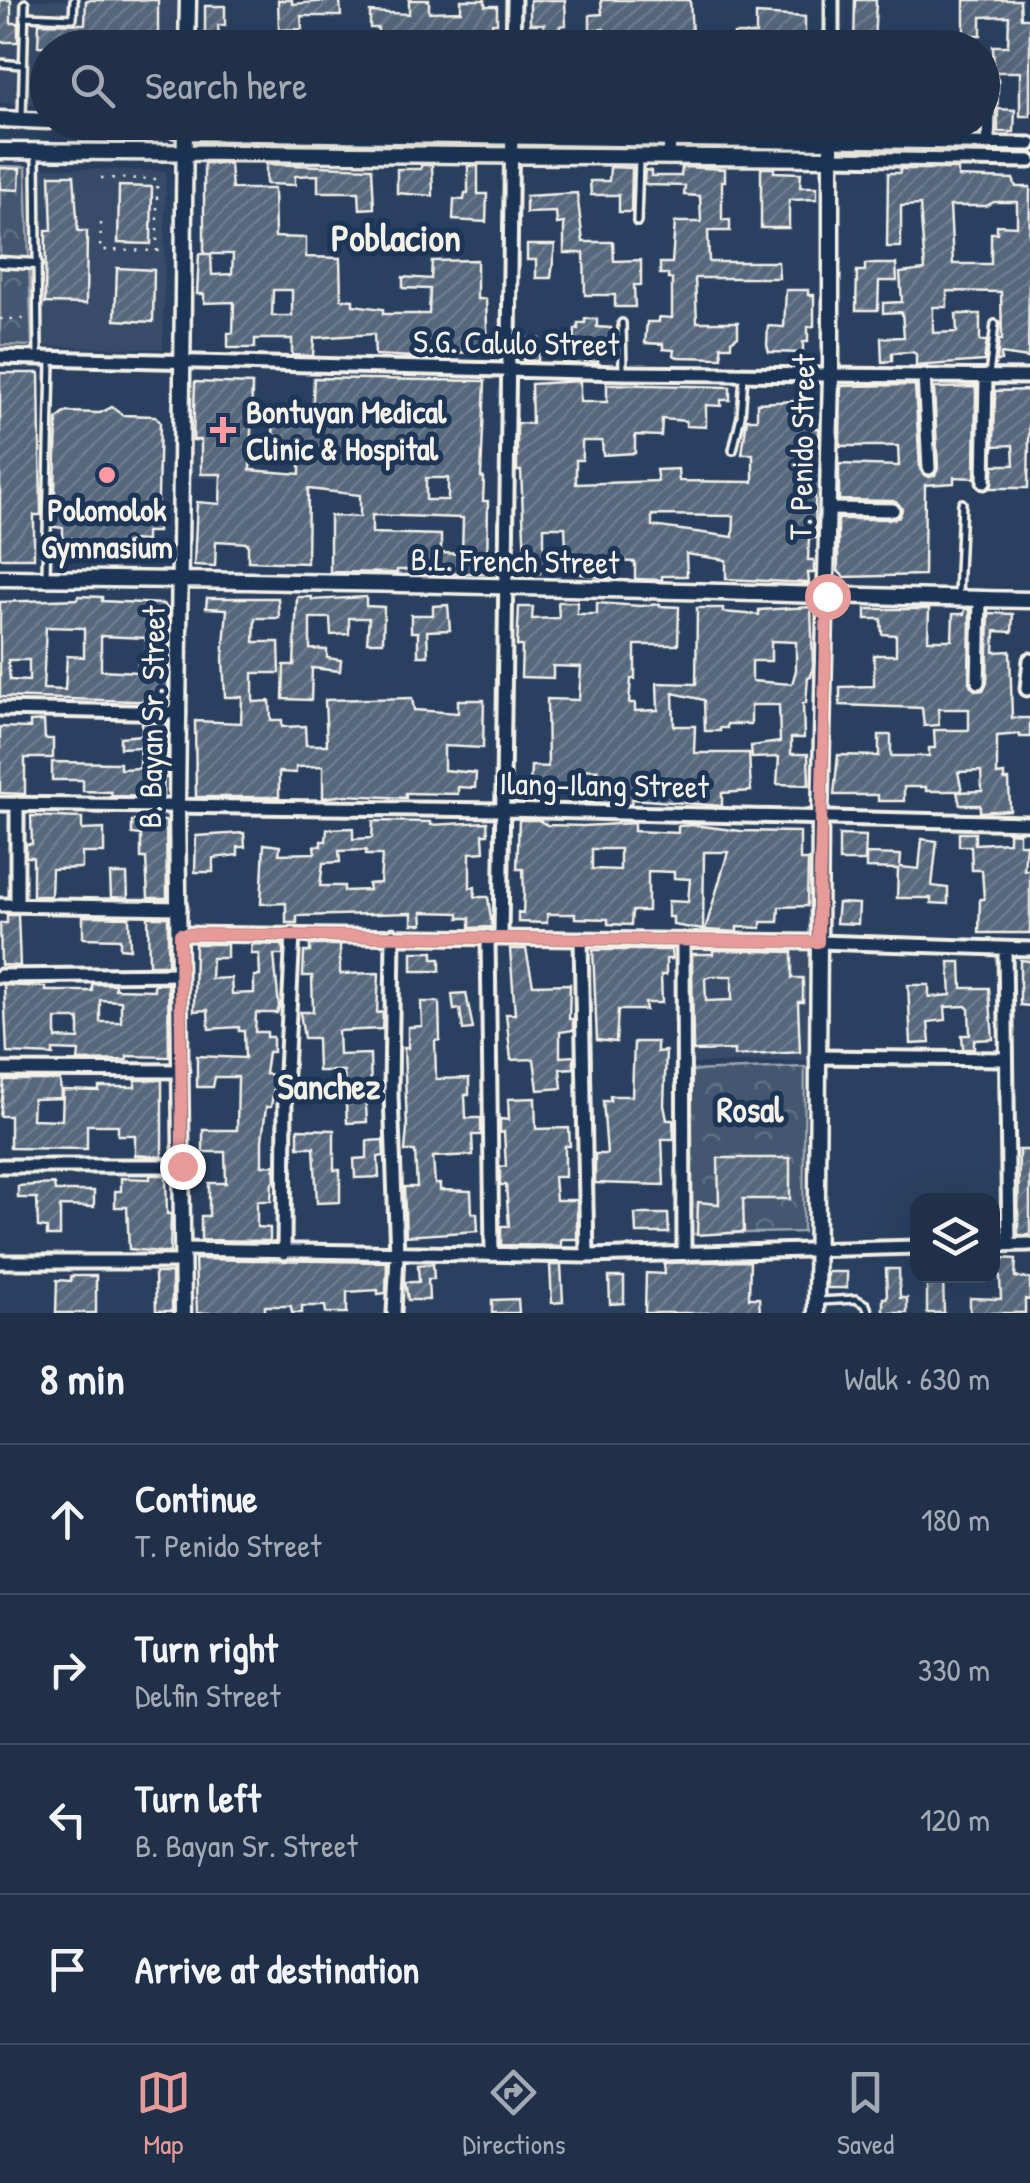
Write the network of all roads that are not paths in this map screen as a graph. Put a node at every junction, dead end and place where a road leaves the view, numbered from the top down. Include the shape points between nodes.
1 (74, 0) edge
2 (188, 0) edge
3 (514, 0) edge
4 (832, 0) edge
5 (25, 3) dead end
6 (25, 16) junction
7 (187, 30) edge
8 (513, 30) edge
9 (832, 30) edge
10 (0, 64) edge
11 (22, 65) junction
12 (0, 120) edge
13 (22, 120) junction
14 (30, 120) edge
15 (185, 140) edge
16 (342, 140) edge
17 (512, 140) edge
18 (669, 140) edge
19 (723, 140) edge
20 (988, 140) edge
21 (830, 142) junction
22 (988, 144) junction
23 (1030, 144) edge
24 (0, 151) edge
25 (185, 151) junction
26 (36, 152) junction
27 (342, 153) junction
28 (512, 155) junction
29 (640, 156) junction
30 (669, 156) junction
31 (830, 158) junction
32 (1030, 160) edge
33 (637, 222) dead end
34 (0, 262) edge
35 (37, 264) junction
36 (622, 323) dead end
37 (995, 324) dead end
38 (0, 357) edge
39 (44, 358) junction
40 (181, 360) junction
41 (507, 370) junction
42 (623, 373) junction
43 (744, 374) junction
44 (830, 375) junction
45 (924, 375) junction
46 (988, 376) junction
47 (1030, 377) edge
48 (733, 450) dead end
49 (929, 468) dead end
50 (984, 482) dead end
51 (962, 503) dead end
52 (828, 510) junction
53 (893, 510) dead end
54 (0, 578) edge
55 (46, 578) junction
56 (181, 580) junction
57 (504, 588) junction
58 (827, 596) junction
59 (958, 598) junction
60 (980, 599) junction
61 (1030, 600) edge
62 (1030, 660) edge
63 (978, 682) dead end
64 (1027, 689) dead end
65 (0, 709) edge
66 (179, 713) junction
67 (0, 804) edge
68 (17, 804) junction
69 (178, 806) junction
70 (502, 810) junction
71 (820, 818) junction
72 (1030, 823) edge
73 (0, 905) edge
74 (17, 905) junction
75 (180, 908) junction
76 (180, 934) junction
77 (293, 934) junction
78 (393, 935) junction
79 (494, 937) junction
80 (581, 938) junction
81 (684, 940) junction
82 (818, 942) junction
83 (1005, 949) junction
84 (1030, 949) edge
85 (180, 974) junction
86 (0, 976) edge
87 (817, 1057) junction
88 (1006, 1059) junction
89 (0, 1070) edge
90 (182, 1070) junction
91 (0, 1166) edge
92 (182, 1166) junction
93 (1009, 1244) junction
94 (1030, 1244) edge
95 (1000, 1245) edge
96 (910, 1247) edge
97 (816, 1250) junction
98 (284, 1252) junction
99 (684, 1253) junction
100 (492, 1254) junction
101 (183, 1255) junction
102 (397, 1255) junction
103 (587, 1256) junction
104 (0, 1262) edge
105 (816, 1307) edge
106 (183, 1313) edge
107 (394, 1313) edge
108 (870, 1313) edge

1 - 6 lane via 73,18
2 - 7 street
3 - 8 street
4 - 9 street
5 - 6 lane
6 - 11 lane
10 - 11 lane
11 - 13 lane
12 - 13 street
13 - 14 street
15 - 25 street, B. Bayan Sr. Street
16 - 27 street
17 - 28 street
18 - 30 street
19 - 21 street
20 - 22 street
21 - 22 street
21 - 31 street, T. Penido Street
22 - 23 street
24 - 26 street
25 - 26 street
25 - 27 street
25 - 40 street, B. Bayan Sr. Street
26 - 35 lane
27 - 28 street
28 - 29 street
28 - 41 street
29 - 30 street
29 - 33 lane
30 - 31 street
31 - 32 street
31 - 44 street, T. Penido Street
34 - 35 street
35 - 39 lane
36 - 42 lane
37 - 46 lane
38 - 39 street, S.G. Calulo Street
39 - 40 street, S.G. Calulo Street
39 - 55 lane
40 - 41 street, S.G. Calulo Street
40 - 56 street, B. Bayan Sr. Street
41 - 42 street, S.G. Calulo Street
41 - 57 street
42 - 43 street, S.G. Calulo Street
43 - 44 street, S.G. Calulo Street
43 - 48 lane
44 - 45 street, S.G. Calulo Street
44 - 52 street, T. Penido Street
45 - 46 street, S.G. Calulo Street
45 - 49 street
46 - 47 street, S.G. Calulo Street
46 - 50 street
51 - 59 lane
52 - 53 street
52 - 58 street, T. Penido Street
54 - 55 street, B.L. French Street
55 - 56 street, B.L. French Street
56 - 57 street, B.L. French Street
56 - 66 street, B. Bayan Sr. Street
57 - 58 street, B.L. French Street
57 - 70 street
58 - 59 street, B.L. French Street
58 - 71 street, T. Penido Street
59 - 60 street, B.L. French Street
60 - 61 street, B.L. French Street
60 - 63 street
62 - 64 street
65 - 66 street
66 - 69 street, B. Bayan Sr. Street
67 - 68 street, Ilang-Ilang Street
68 - 69 street, Ilang-Ilang Street
68 - 74 street
69 - 70 street, Ilang-Ilang Street
69 - 75 street, B. Bayan Sr. Street
70 - 71 street, Ilang-Ilang Street
70 - 79 street
71 - 72 street, Ilang-Ilang Street
71 - 82 street, T. Penido Street
73 - 74 street
74 - 75 street
75 - 76 street, B. Bayan Sr. Street
76 - 77 street
76 - 85 street, B. Bayan Sr. Street
77 - 78 street
77 - 98 street
78 - 79 street
78 - 102 street
79 - 80 street
79 - 100 street
80 - 81 street
80 - 103 street
81 - 82 street
81 - 99 street
82 - 83 street
82 - 87 street, T. Penido Street
83 - 84 street
83 - 88 street
85 - 86 street
85 - 90 street, B. Bayan Sr. Street
87 - 88 street
87 - 97 street, T. Penido Street
88 - 93 street
89 - 90 street
90 - 92 street, B. Bayan Sr. Street
91 - 92 street
92 - 101 street, B. Bayan Sr. Street
93 - 94 street
93 - 95 street
96 - 97 street
97 - 99 street
97 - 105 street, T. Penido Street
98 - 101 street
98 - 102 street
99 - 103 street
100 - 102 street
100 - 103 street
101 - 104 street
101 - 106 street, B. Bayan Sr. Street
102 - 107 street
105 - 108 lane via 856,1299

